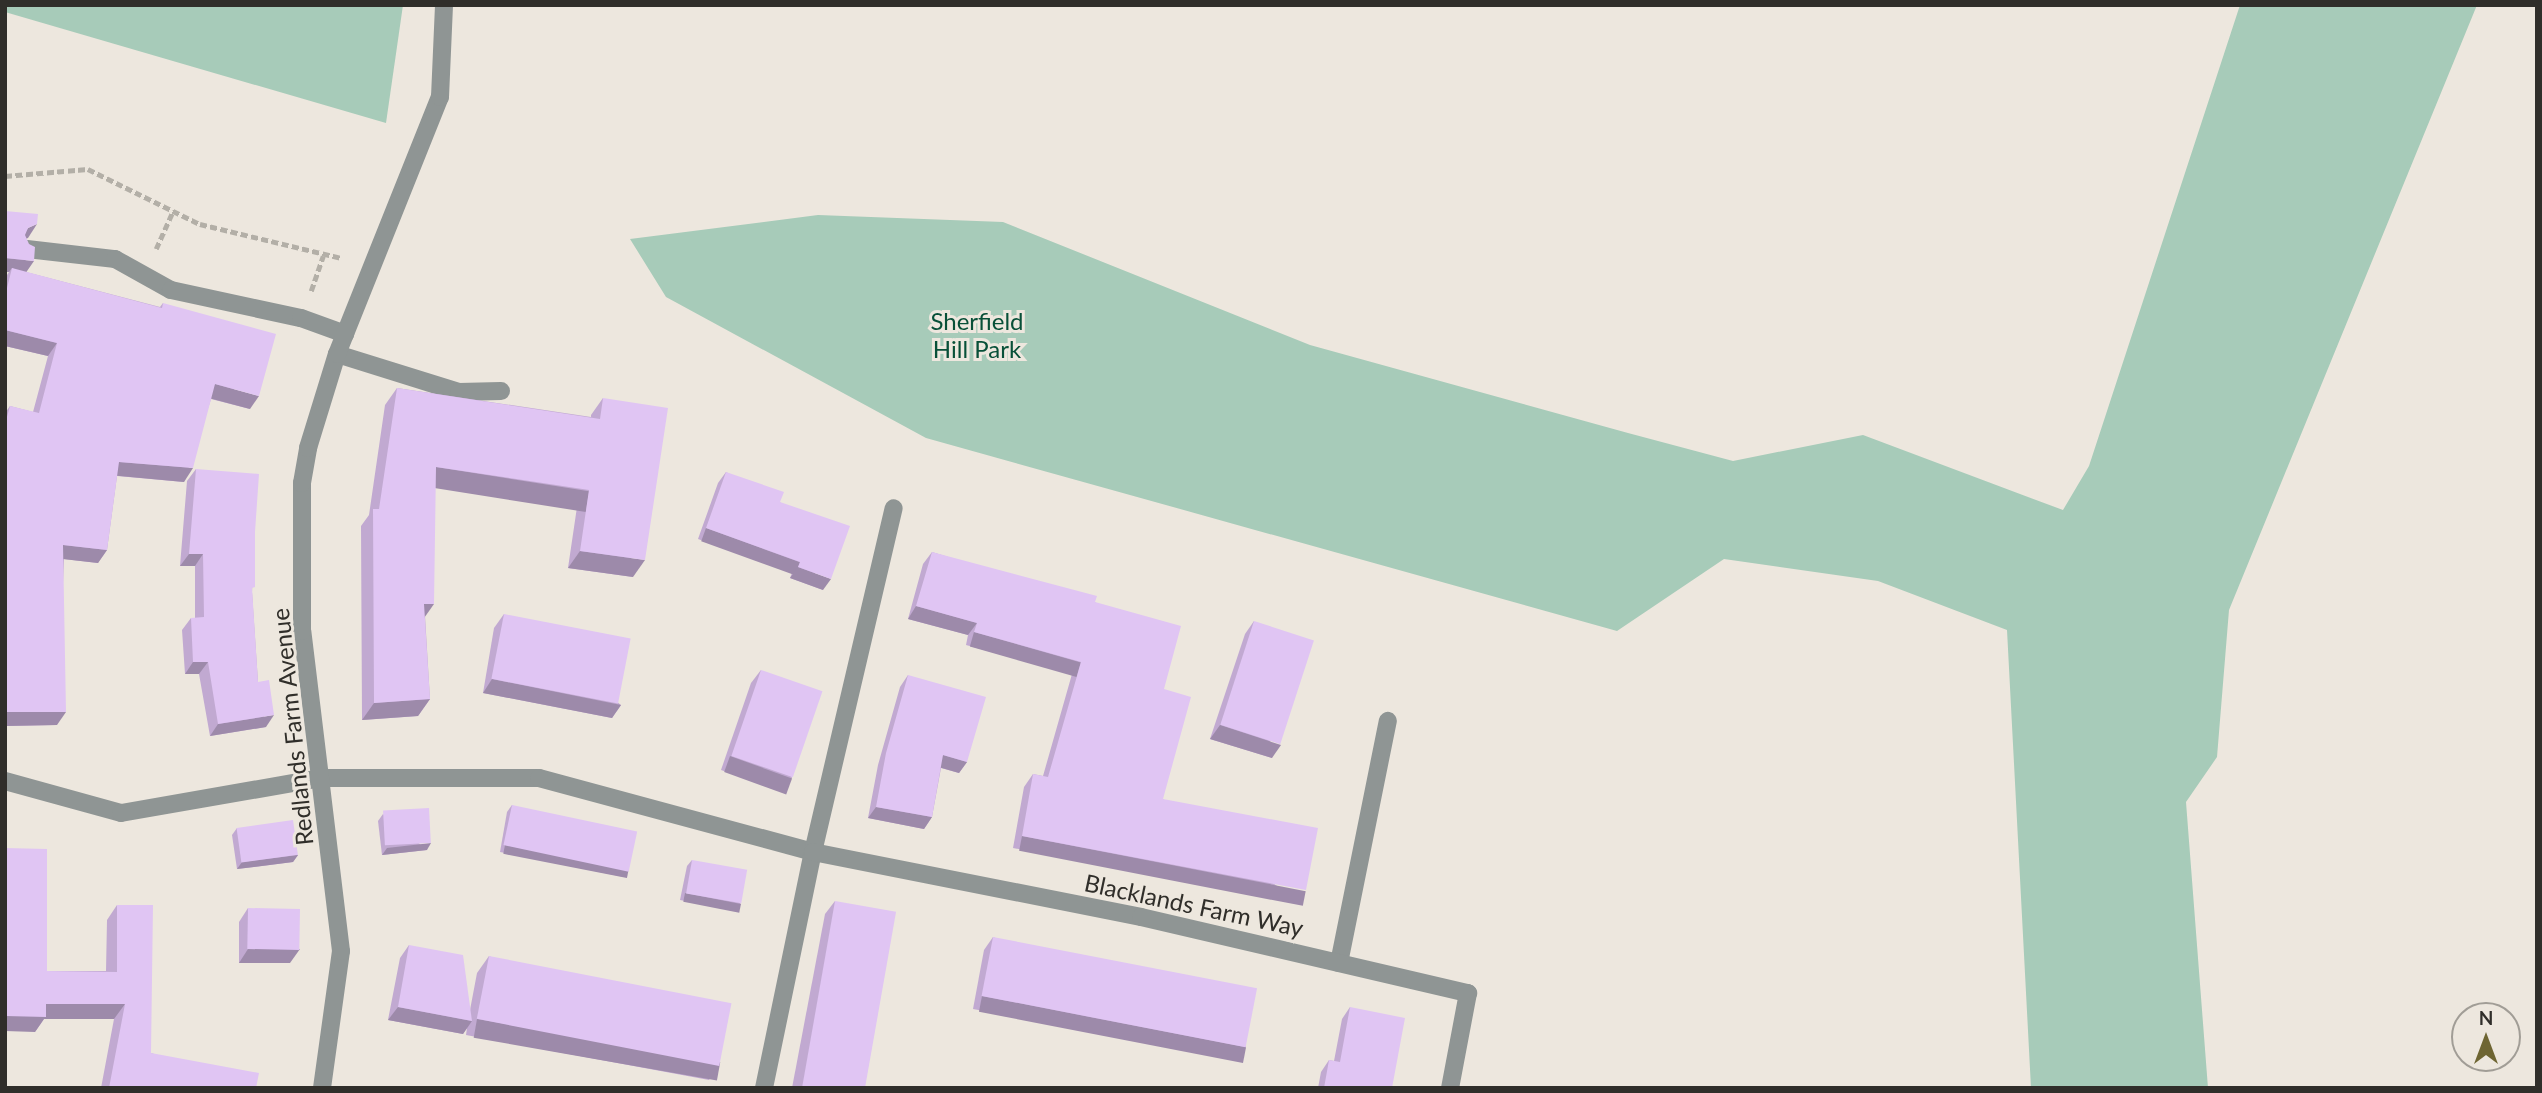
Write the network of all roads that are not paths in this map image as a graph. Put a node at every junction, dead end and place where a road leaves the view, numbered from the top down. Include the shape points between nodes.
1 (444, 5) edge
2 (27, 249) edge
3 (345, 334) junction
4 (337, 354) junction
5 (501, 391) dead end
6 (894, 508) dead end
7 (1388, 721) dead end
8 (322, 778) junction
9 (5, 781) edge
10 (813, 852) junction
11 (1339, 962) junction
12 (322, 1088) edge
13 (764, 1088) edge
14 (1450, 1088) edge

1 - 3 street, Redlands Farm Avenue via 440,97
2 - 3 street via 115,259 171,290 301,318
3 - 4 street, Redlands Farm Avenue
4 - 5 street via 459,392
4 - 8 street, Redlands Farm Avenue via 302,483 302,631
6 - 10 street
7 - 11 street
8 - 9 street, Blacklands Farm Way via 121,814
8 - 10 street, Blacklands Farm Way via 539,778
8 - 12 street, Redlands Farm Avenue via 341,951
10 - 11 street, Blacklands Farm Way via 1141,917
10 - 13 street
11 - 14 street, Blacklands Farm Way via 1468,993

